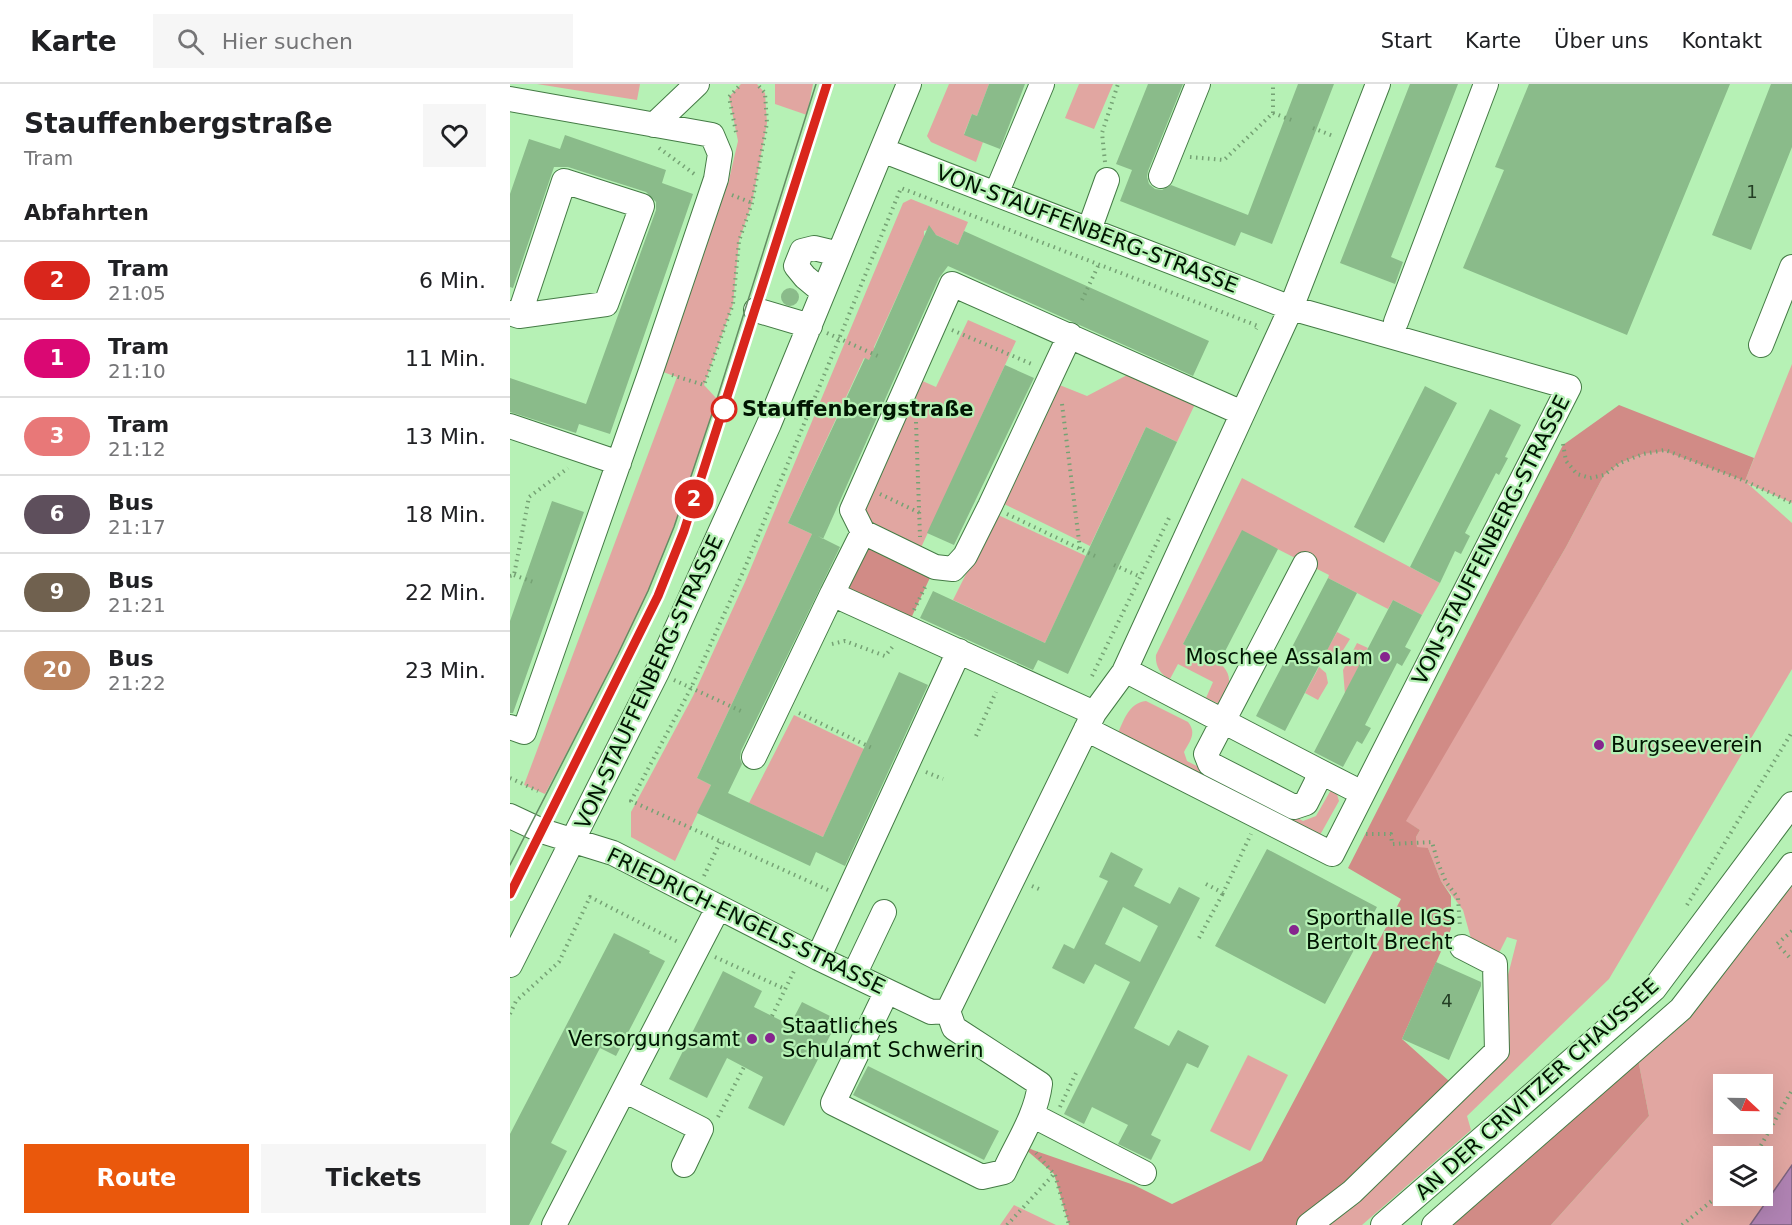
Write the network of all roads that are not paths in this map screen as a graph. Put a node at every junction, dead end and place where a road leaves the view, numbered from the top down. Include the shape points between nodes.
1 (697, 84) edge
2 (909, 84) edge
3 (1042, 84) edge
4 (1198, 84) edge
5 (1378, 84) edge
6 (1486, 84) edge
7 (510, 99) edge
8 (655, 135) junction
9 (882, 150) junction
10 (1165, 165) road end
11 (1107, 180) road end
12 (996, 194) junction
13 (1089, 230) junction
14 (839, 254) junction
15 (1792, 267) edge
16 (823, 292) junction
17 (1291, 308) junction
18 (756, 310) dead end
19 (514, 315) edge
20 (1396, 322) dead end
21 (810, 326) junction
22 (1070, 335) junction
23 (1761, 345) dead end
24 (1242, 413) junction
25 (510, 426) edge
26 (619, 462) junction
27 (862, 532) junction
28 (1305, 564) dead end
29 (832, 594) junction
30 (958, 651) junction
31 (1125, 670) junction
32 (1086, 716) junction
33 (1223, 721) junction
34 (510, 727) edge
35 (754, 757) dead end
36 (1315, 770) junction
37 (1362, 793) junction
38 (1792, 804) edge
39 (510, 816) edge
40 (573, 841) junction
41 (1792, 865) edge
42 (718, 908) junction
43 (884, 912) dead end
44 (1462, 947) road end
45 (811, 954) junction
46 (510, 965) edge
47 (855, 975) junction
48 (888, 991) junction
49 (948, 1011) junction
50 (624, 1090) junction
51 (1042, 1120) junction
52 (684, 1165) dead end
53 (1144, 1173) dead end
54 (554, 1225) edge
55 (1309, 1225) edge
56 (1383, 1225) edge
57 (1434, 1225) edge

1 - 8 street
2 - 9 street, VON-STAUFFENBERG-STRASSE
3 - 12 street
4 - 10 street
5 - 17 street
6 - 20 street
7 - 8 street
8 - 26 street via 712,135 720,154 713,187
9 - 12 street, VON-STAUFFENBERG-STRASSE
9 - 14 street, VON-STAUFFENBERG-STRASSE
11 - 13 street
12 - 13 street, VON-STAUFFENBERG-STRASSE
13 - 17 street, VON-STAUFFENBERG-STRASSE
14 - 16 street, VON-STAUFFENBERG-STRASSE
14 - 16 street via 814,248 802,251 796,266
15 - 23 street
16 - 21 street, VON-STAUFFENBERG-STRASSE
17 - 24 street
17 - 37 street, VON-STAUFFENBERG-STRASSE via 1569,387
18 - 21 street
19 - 19 street via 564,182 642,206 606,304
21 - 40 street, VON-STAUFFENBERG-STRASSE via 770,424 657,672
22 - 24 street
22 - 27 street via 990,506 965,556 953,569 934,567
22 - 27 street via 952,284 852,510
24 - 31 street via 1152,581
25 - 26 street
26 - 34 street via 524,732
27 - 29 street
28 - 33 street
29 - 30 street
29 - 35 street
30 - 32 street
30 - 45 street via 845,898
31 - 32 street
31 - 33 street
32 - 37 street, VON-STAUFFENBERG-STRASSE via 1260,818 1332,854
32 - 49 street
33 - 36 street
33 - 36 street via 1206,753 1210,764 1294,807 1306,803 1318,779
36 - 37 street
38 - 56 street, AN DER CRIVITZER CHAUSSEE via 1654,989
39 - 40 street, FRIEDRICH-ENGELS-STRASSE
40 - 42 street, FRIEDRICH-ENGELS-STRASSE via 613,853
40 - 46 street, VON-STAUFFENBERG-STRASSE
41 - 57 street, AN DER CRIVITZER CHAUSSEE via 1681,1009
42 - 45 street, FRIEDRICH-ENGELS-STRASSE
42 - 50 street
43 - 47 street
44 - 55 street via 1496,964 1497,1051 1352,1192
45 - 47 street, FRIEDRICH-ENGELS-STRASSE
47 - 48 street, FRIEDRICH-ENGELS-STRASSE
48 - 49 street, FRIEDRICH-ENGELS-STRASSE via 931,1012
48 - 51 street via 832,1102 982,1177 1004,1172 1017,1142
49 - 51 street via 954,1028 1040,1084
50 - 52 street via 701,1129
50 - 54 street
51 - 53 street

